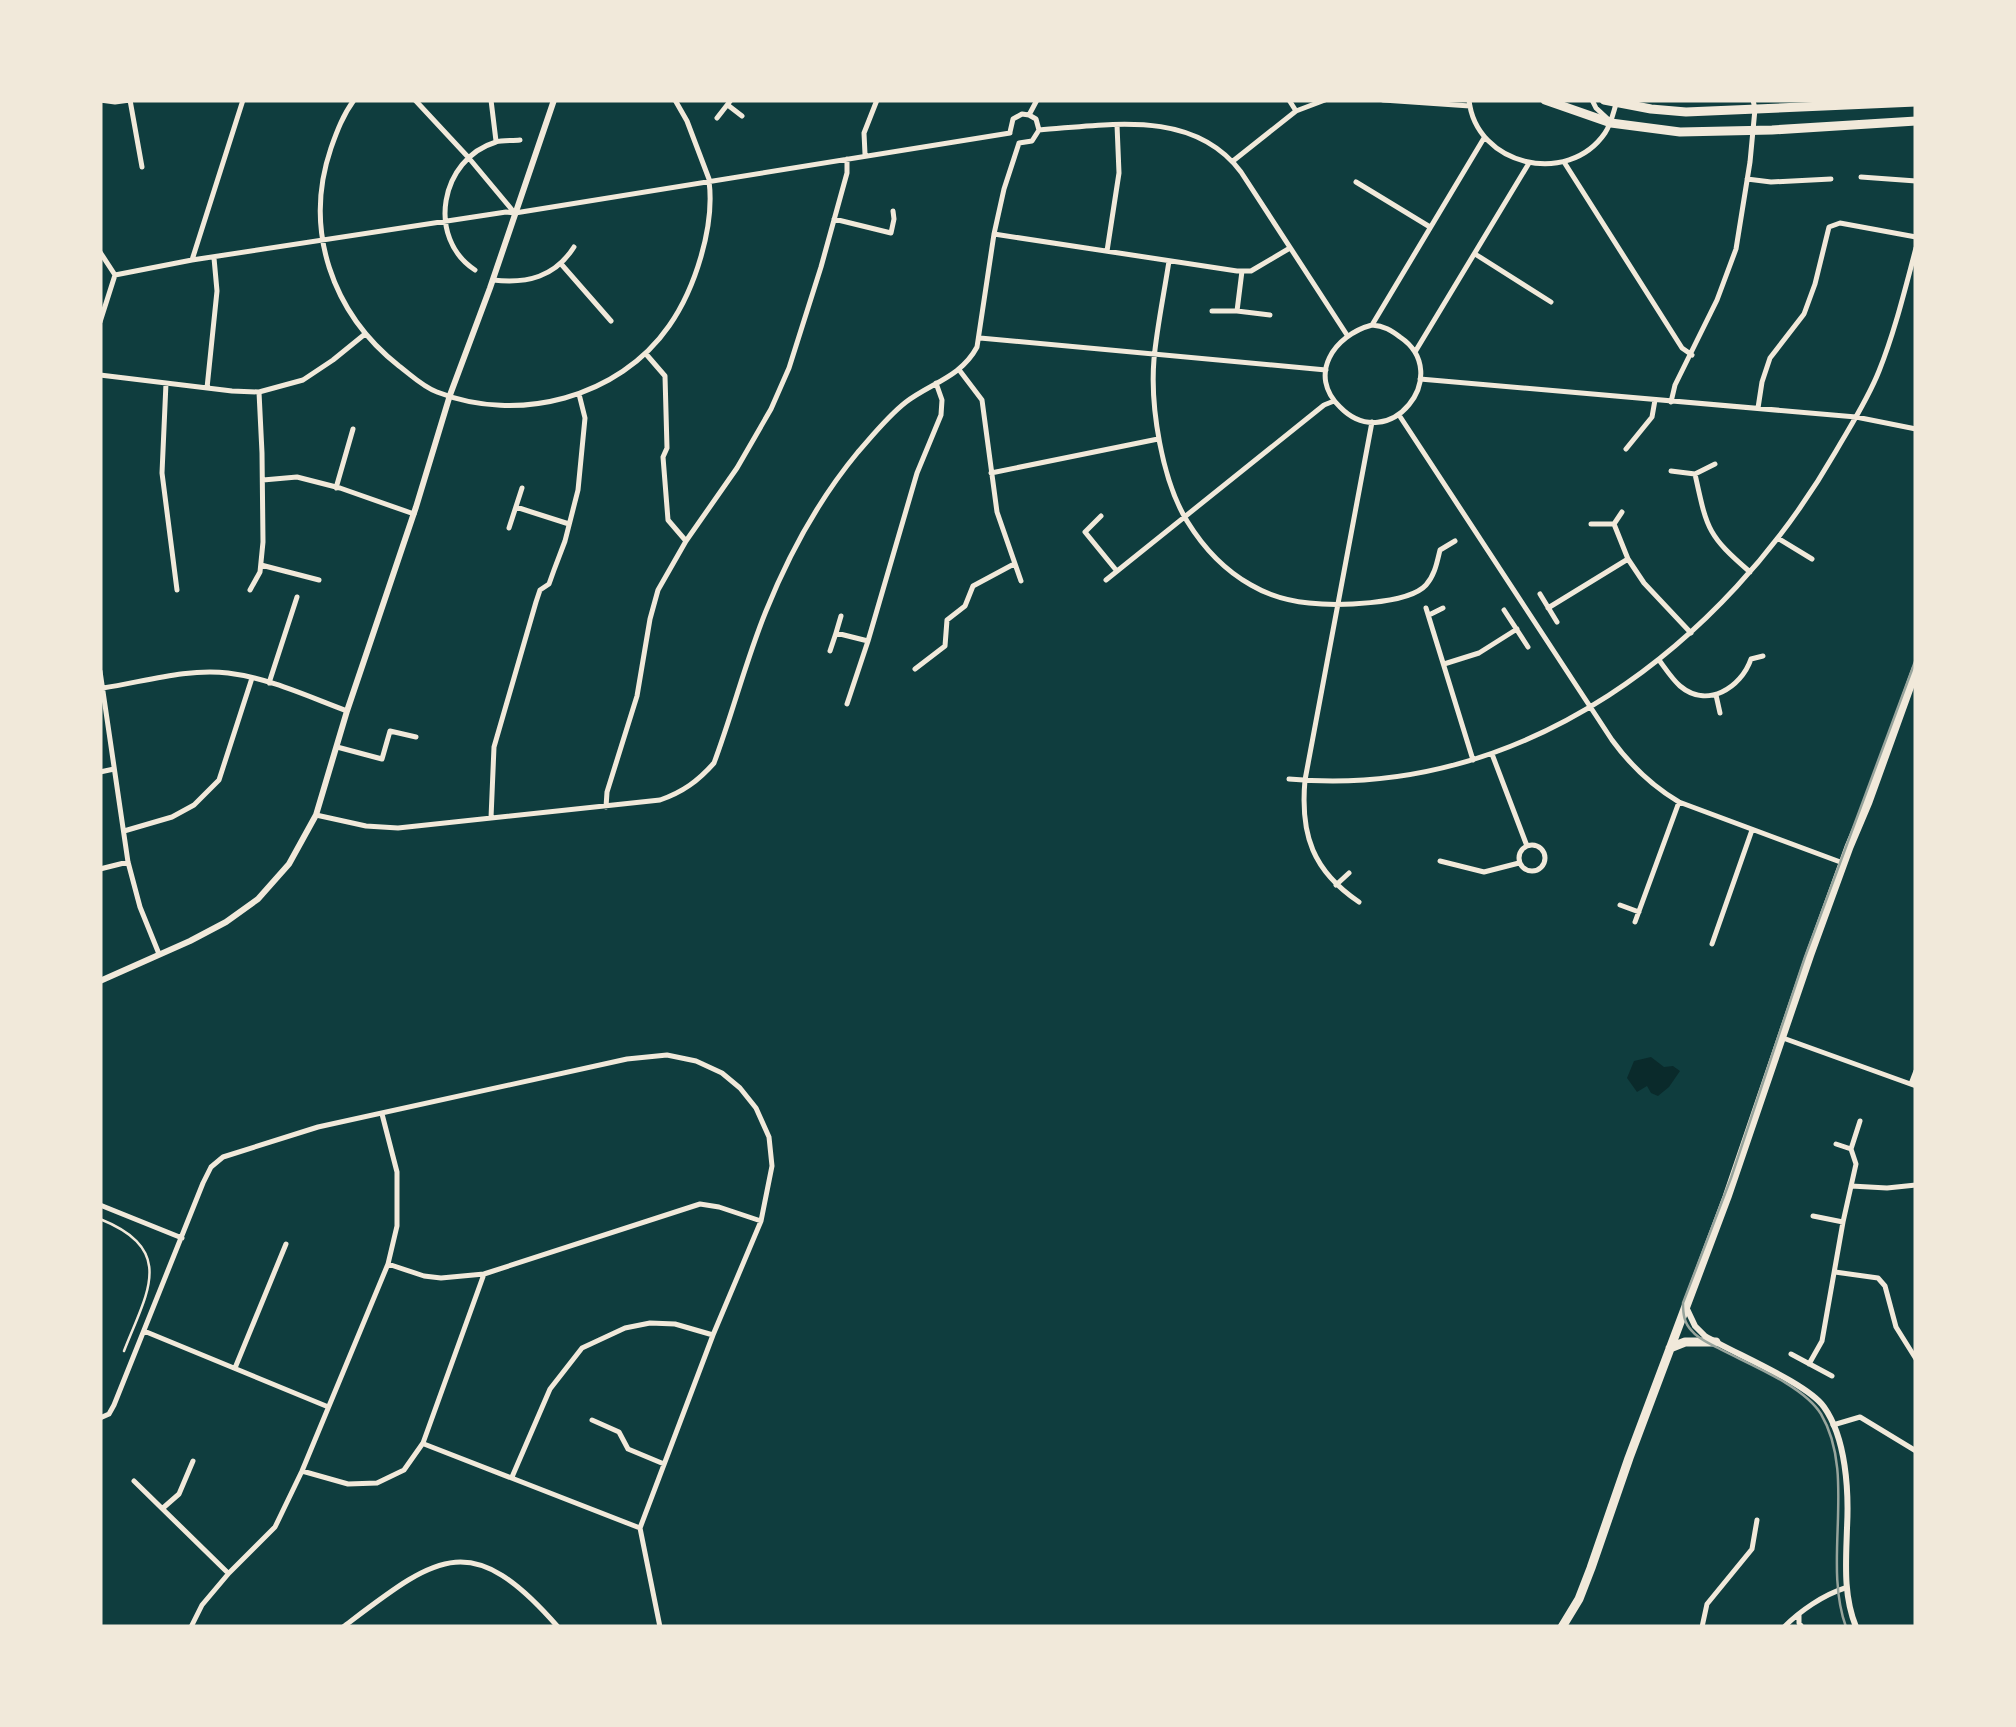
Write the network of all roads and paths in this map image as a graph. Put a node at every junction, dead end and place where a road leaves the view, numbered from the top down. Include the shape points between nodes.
1 (100, 100) edge
2 (130, 100) edge
3 (243, 100) edge
4 (354, 100) edge
5 (416, 100) edge
6 (491, 100) edge
7 (554, 100) edge
8 (675, 100) edge
9 (877, 100) edge
10 (1037, 100) edge
11 (1288, 100) edge
12 (1324, 100) edge
13 (1383, 100) edge
14 (1545, 100) edge
15 (1592, 100) edge
16 (1604, 100) edge
17 (1616, 102) edge
18 (1842, 102) edge
19 (1916, 102) edge
20 (730, 103) edge
21 (1470, 103) edge
22 (1754, 105) edge
23 (1296, 111) junction
24 (1029, 115) junction
25 (742, 116) dead end
26 (717, 118) dead end
27 (1916, 121) edge
28 (1611, 123) junction
29 (1118, 125) junction
30 (1845, 126) junction
31 (1039, 130) junction
32 (1751, 130) junction
33 (1010, 133) junction
34 (1484, 138) junction
35 (520, 140) dead end
36 (496, 141) junction
37 (1020, 143) junction
38 (865, 156) junction
39 (468, 157) junction
40 (846, 159) junction
41 (1234, 161) junction
42 (1564, 162) junction
43 (1529, 163) junction
44 (142, 166) dead end
45 (1861, 177) dead end
46 (1747, 178) junction
47 (1832, 178) dead end
48 (709, 181) junction
49 (1916, 181) edge
50 (1356, 182) dead end
51 (893, 210) dead end
52 (515, 213) junction
53 (834, 219) junction
54 (444, 221) junction
55 (1430, 227) junction
56 (994, 234) junction
57 (1916, 237) edge
58 (322, 240) junction
59 (574, 247) dead end
60 (1290, 248) junction
61 (1916, 248) edge
62 (100, 252) edge
63 (1107, 252) junction
64 (1474, 254) junction
65 (214, 258) junction
66 (192, 260) junction
67 (1169, 261) junction
68 (562, 264) junction
69 (475, 270) dead end
70 (1242, 271) junction
71 (116, 275) junction
72 (492, 280) junction
73 (1551, 302) dead end
74 (1212, 311) dead end
75 (1238, 311) junction
76 (1270, 315) dead end
77 (611, 321) dead end
78 (100, 322) edge
79 (1372, 325) junction
80 (365, 334) junction
81 (1347, 335) junction
82 (980, 338) junction
83 (1415, 352) junction
84 (646, 354) junction
85 (1155, 355) junction
86 (1692, 355) junction
87 (1326, 370) junction
88 (959, 371) junction
89 (100, 375) edge
90 (1420, 379) junction
91 (166, 382) junction
92 (936, 383) junction
93 (207, 388) junction
94 (259, 392) junction
95 (579, 394) junction
96 (450, 395) junction
97 (1655, 400) junction
98 (1334, 401) junction
99 (1671, 402) junction
100 (1758, 408) junction
101 (1400, 415) junction
102 (1856, 417) junction
103 (1372, 422) junction
104 (353, 429) dead end
105 (1916, 429) edge
106 (1158, 438) junction
107 (1626, 449) dead end
108 (1715, 464) dead end
109 (1671, 470) dead end
110 (990, 474) junction
111 (1695, 474) junction
112 (262, 480) junction
113 (336, 488) junction
114 (522, 488) dead end
115 (516, 507) junction
116 (1622, 512) dead end
117 (414, 514) junction
118 (1101, 516) dead end
119 (1184, 516) junction
120 (569, 524) junction
121 (1592, 524) dead end
122 (1614, 524) junction
123 (509, 528) dead end
124 (1779, 539) junction
125 (686, 541) junction
126 (1454, 541) dead end
127 (1628, 559) junction
128 (1812, 559) dead end
129 (1014, 564) junction
130 (261, 565) junction
131 (1116, 571) junction
132 (1750, 573) junction
133 (320, 580) dead end
134 (1106, 580) dead end
135 (1021, 581) dead end
136 (177, 590) dead end
137 (250, 590) dead end
138 (1540, 594) dead end
139 (296, 597) dead end
140 (1337, 604) junction
141 (1443, 608) dead end
142 (1548, 608) junction
143 (1504, 610) dead end
144 (841, 616) dead end
145 (1557, 622) dead end
146 (1516, 629) junction
147 (836, 633) junction
148 (1692, 633) junction
149 (868, 641) junction
150 (1528, 647) dead end
151 (830, 651) dead end
152 (1763, 656) dead end
153 (1659, 660) junction
154 (1444, 664) junction
155 (915, 669) dead end
156 (1916, 669) edge
157 (100, 672) edge
158 (252, 678) junction
159 (270, 683) junction
160 (102, 688) junction
161 (1716, 695) junction
162 (847, 704) dead end
163 (1591, 708) junction
164 (347, 712) junction
165 (1720, 713) dead end
166 (416, 736) dead end
167 (337, 747) junction
168 (1492, 754) junction
169 (1473, 760) junction
170 (114, 770) junction
171 (100, 772) edge
172 (1289, 778) dead end
173 (1306, 780) junction
174 (1679, 802) junction
175 (606, 807) junction
176 (316, 815) junction
177 (491, 818) junction
178 (1752, 830) junction
179 (124, 831) junction
180 (1527, 846) junction
181 (1440, 860) dead end
182 (128, 862) junction
183 (1519, 863) junction
184 (1843, 863) junction
185 (100, 869) edge
186 (1349, 873) dead end
187 (1336, 885) junction
188 (1359, 902) dead end
189 (1620, 905) dead end
190 (1639, 912) junction
191 (1635, 922) dead end
192 (1712, 944) dead end
193 (159, 954) junction
194 (100, 981) edge
195 (1783, 1038) junction
196 (1916, 1071) edge
197 (1914, 1085) edge
198 (382, 1114) junction
199 (1860, 1121) dead end
200 (1836, 1144) dead end
201 (1851, 1149) junction
202 (1916, 1185) edge
203 (1852, 1186) junction
204 (100, 1205) edge
205 (122, 1214) junction
206 (1814, 1216) dead end
207 (100, 1220) edge
208 (761, 1221) junction
209 (1843, 1222) junction
210 (118, 1226) junction
211 (182, 1238) junction
212 (286, 1244) dead end
213 (388, 1264) junction
214 (1835, 1272) junction
215 (1886, 1272) dead end
216 (484, 1274) junction
217 (1878, 1278) junction
218 (144, 1299) junction
219 (155, 1302) junction
220 (1686, 1303) junction
221 (144, 1331) junction
222 (713, 1335) junction
223 (1716, 1342) junction
224 (1670, 1348) junction
225 (124, 1351) dead end
226 (1791, 1354) dead end
227 (1916, 1359) edge
228 (1809, 1364) junction
229 (235, 1368) junction
230 (1832, 1376) dead end
231 (327, 1406) junction
232 (100, 1418) edge
233 (592, 1420) dead end
234 (1833, 1425) junction
235 (423, 1444) junction
236 (1916, 1450) edge
237 (194, 1461) dead end
238 (664, 1464) junction
239 (302, 1471) junction
240 (512, 1477) junction
241 (134, 1481) dead end
242 (162, 1509) junction
243 (1758, 1520) dead end
244 (640, 1528) junction
245 (228, 1573) junction
246 (1845, 1588) junction
247 (1799, 1614) junction
248 (1853, 1625) edge
249 (191, 1627) edge
250 (343, 1627) edge
251 (558, 1627) edge
252 (660, 1627) edge
253 (1562, 1627) edge
254 (1702, 1627) edge
255 (1784, 1627) edge
256 (1802, 1627) edge

1 - 2 street
2 - 44 street
3 - 66 street
4 - 58 street via 326,164
5 - 39 street
6 - 36 street
7 - 52 street
8 - 48 street
9 - 38 street via 864,133
10 - 24 street
11 - 23 street
12 - 23 street
13 - 21 street
14 - 28 main road
15 - 28 street
16 - 17 main road
17 - 22 main road via 1686,112
17 - 28 street
18 - 19 main road
18 - 22 main road
18 - 30 main road
20 - 25 street
20 - 26 street
21 - 34 street
22 - 32 street
23 - 41 street
24 - 31 street
24 - 33 street via 1013,119
27 - 30 main road
28 - 32 main road via 1680,132
28 - 42 street via 1597,143
29 - 31 street
29 - 41 street via 1193,134
29 - 63 street via 1119,173
30 - 32 main road
31 - 37 street via 1032,141
32 - 46 street
33 - 37 street
33 - 38 street
34 - 43 street
34 - 55 street
35 - 36 street
36 - 39 street
37 - 56 street
38 - 40 street
39 - 52 street
39 - 54 street via 447,190
40 - 48 street
40 - 53 street
41 - 60 street
42 - 43 street
42 - 86 street
43 - 64 street
45 - 49 street
46 - 47 street
46 - 86 street via 1736,249
48 - 52 street
48 - 84 street via 696,272 679,312
50 - 55 street
51 - 53 street via 891,233
52 - 54 street
52 - 72 street
53 - 125 street via 771,409
54 - 58 street
54 - 69 street via 453,248
55 - 79 street
56 - 63 street
56 - 82 street
57 - 100 street via 1840,223 1829,227 1804,314 1770,358
58 - 65 street
58 - 80 street via 344,302
59 - 68 street
60 - 70 street
60 - 81 street
61 - 102 street via 1878,373
62 - 71 street
63 - 67 street
64 - 73 street
64 - 83 street
65 - 66 street
65 - 93 street
66 - 71 street
67 - 70 street
67 - 85 street
68 - 72 street via 524,281
68 - 77 street
70 - 75 street
71 - 78 street
72 - 96 street
74 - 75 street
75 - 76 street
79 - 81 street
79 - 83 street via 1386,327
80 - 94 street via 303,380
80 - 96 street via 417,380
81 - 87 street
82 - 85 street
82 - 88 street
83 - 90 street
84 - 95 street
84 - 125 street via 664,376 668,520
85 - 87 street
85 - 106 street
86 - 99 street
87 - 98 street
88 - 92 street
88 - 110 street via 982,400
89 - 91 street
90 - 97 street
90 - 101 street
91 - 93 street
91 - 136 street via 162,474
92 - 149 street via 941,415 917,473
92 - 175 street via 893,413 808,523 766,612 714,762 674,796
93 - 94 street
94 - 112 street
95 - 96 street via 523,406
95 - 120 street via 586,418
96 - 117 street
97 - 99 street
97 - 107 street via 1652,417
98 - 103 street via 1356,419
98 - 119 street
99 - 100 street
100 - 102 street
101 - 103 street
101 - 163 street
102 - 105 street
102 - 124 street
103 - 140 street
104 - 113 street
106 - 110 street
106 - 119 street
108 - 111 street
109 - 111 street
110 - 129 street
111 - 132 street via 1712,534
112 - 113 street via 297,477
112 - 130 street
113 - 117 street
114 - 115 street
115 - 120 street
115 - 123 street
116 - 122 street
117 - 164 street
118 - 131 street via 1085,532
119 - 131 street
119 - 140 street via 1216,559 1251,585 1289,600
120 - 177 street via 549,584 540,590 494,747
121 - 122 street
122 - 127 street
124 - 128 street
124 - 132 street
125 - 175 street via 653,604 637,696
126 - 140 street via 1440,550 1434,574 1413,594
127 - 142 street
127 - 148 street
129 - 135 street
129 - 155 street via 973,586 965,606 947,620 945,646
130 - 133 street
130 - 137 street
131 - 134 street
132 - 148 street
138 - 142 street
139 - 159 street
140 - 173 street
141 - 154 street via 1427,612
142 - 145 street
143 - 146 street
144 - 147 street
146 - 150 street
146 - 154 street via 1479,653
147 - 149 street
147 - 151 street
148 - 153 street
149 - 162 street
152 - 161 street via 1751,659 1740,680
153 - 161 street via 1680,686
153 - 163 street
154 - 169 street
156 - 184 main road
157 - 160 street
158 - 159 street
158 - 160 street via 204,673
158 - 179 street via 219,780 172,817
159 - 164 street
160 - 170 street
161 - 165 street
163 - 168 street
163 - 174 street via 1626,759
164 - 167 street
166 - 167 street via 390,730 382,760
167 - 176 street
168 - 169 street
168 - 180 street
169 - 173 street via 1384,778
170 - 171 street
170 - 179 street
172 - 173 street
173 - 187 street via 1311,848
174 - 178 street
174 - 190 street
175 - 177 street
176 - 177 street via 398,828
176 - 193 street via 289,864 258,898 226,922
178 - 184 street
178 - 192 street
179 - 182 street
180 - 183 street
180 - 183 street via 1542,849 1544,864 1531,872
181 - 183 street via 1484,872
182 - 185 street
182 - 193 street
184 - 195 main road
186 - 187 street
187 - 188 street
189 - 190 street
190 - 191 street
193 - 194 street
195 - 197 street
195 - 220 main road
196 - 197 street
198 - 208 street via 627,1059 667,1055 696,1061 740,1088 769,1137 772,1166
198 - 211 street via 222,1156 210,1168
198 - 213 street via 396,1172 397,1226
199 - 201 street
200 - 201 street
201 - 203 street
202 - 203 street
203 - 209 street
204 - 205 street
205 - 210 lane
205 - 211 street
206 - 209 street
207 - 210 lane
208 - 216 street via 700,1204
208 - 222 street
209 - 214 street
210 - 218 lane via 139,1243 150,1264
211 - 219 street
212 - 229 street
213 - 216 street via 441,1278
213 - 231 street
214 - 217 street
214 - 228 street via 1822,1341
215 - 217 street
216 - 235 street
217 - 227 street
218 - 219 lane
218 - 225 lane
219 - 221 street
220 - 223 street via 1695,1326
220 - 224 main road
221 - 229 street
221 - 232 street via 114,1405
222 - 238 street
222 - 240 street via 650,1323 582,1348 550,1388
223 - 224 main road
223 - 234 street via 1799,1387 1822,1405
224 - 253 main road via 1579,1599
226 - 228 street
228 - 230 street
229 - 231 street
231 - 239 street
233 - 238 street via 619,1432 628,1449
234 - 236 street via 1860,1417
234 - 246 street via 1848,1500
235 - 239 street via 404,1470 377,1483 348,1484
235 - 240 street
237 - 242 street via 179,1494
238 - 244 street
239 - 245 street via 276,1526
240 - 244 street
241 - 242 street
242 - 245 street
243 - 254 street via 1752,1550 1707,1604
244 - 252 street
245 - 249 street
246 - 247 street
246 - 248 street
247 - 255 street
247 - 256 street
250 - 251 street via 414,1576 466,1562 512,1580

